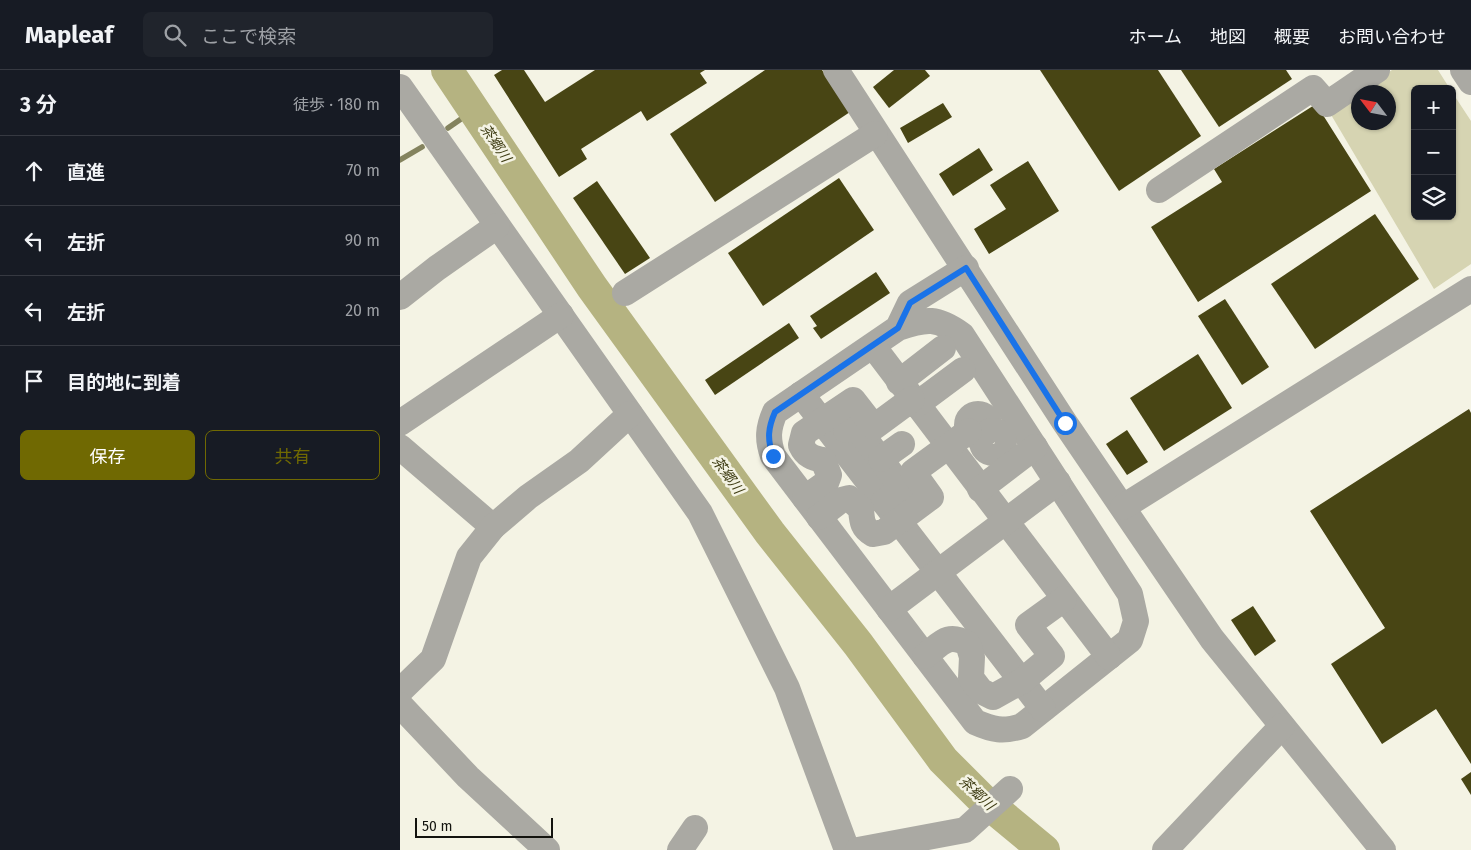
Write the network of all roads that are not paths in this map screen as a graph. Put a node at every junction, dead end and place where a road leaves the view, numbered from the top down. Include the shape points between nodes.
1 (836, 70) edge
2 (1377, 70) edge
3 (1463, 70) edge
4 (1471, 82) edge
5 (400, 87) edge
6 (876, 134) junction
7 (1159, 190) dead end
8 (497, 226) junction
9 (966, 268) junction
10 (1471, 289) edge
11 (625, 293) dead end
12 (400, 297) edge
13 (561, 315) junction
14 (898, 328) junction
15 (873, 346) junction
16 (950, 386) junction
17 (982, 392) dead end
18 (801, 394) junction
19 (909, 395) junction
20 (630, 414) junction
21 (400, 423) edge
22 (828, 429) junction
23 (902, 444) dead end
24 (400, 447) edge
25 (948, 447) junction
26 (1035, 447) junction
27 (880, 459) junction
28 (1058, 482) junction
29 (980, 489) junction
30 (1123, 506) junction
31 (812, 507) junction
32 (892, 512) junction
33 (1005, 522) junction
34 (493, 527) junction
35 (938, 572) junction
36 (1064, 599) junction
37 (889, 609) junction
38 (925, 656) junction
39 (1109, 657) junction
40 (1022, 681) junction
41 (400, 691) edge
42 (400, 705) edge
43 (1043, 709) junction
44 (1282, 726) junction
45 (1010, 789) dead end
46 (695, 828) dead end
47 (547, 850) edge
48 (680, 850) edge
49 (847, 850) edge
50 (858, 850) edge
51 (1165, 850) edge
52 (1383, 850) edge

1 - 6 street
2 - 7 street via 1327,104 1314,88
3 - 4 street
5 - 8 street
6 - 9 street
6 - 11 street
8 - 12 street
8 - 13 street
9 - 14 street via 910,303
9 - 30 street via 1065,423
10 - 30 street
13 - 20 street
13 - 21 street
14 - 15 street
14 - 26 street via 921,320 945,323 962,335
15 - 18 street
15 - 19 street
16 - 17 street
16 - 19 street
16 - 25 street
16 - 25 street
18 - 22 street
18 - 31 street via 775,412 769,426 768,443 773,456
19 - 22 street via 874,427 853,400
19 - 25 street
20 - 34 street via 579,461
20 - 49 street via 700,513 787,688
22 - 27 street via 854,424
22 - 31 street via 804,433 801,446 807,455 823,460 829,475
22 - 32 street
23 - 27 street
24 - 34 street
25 - 29 street
25 - 32 street via 913,472 931,497
26 - 28 street
26 - 29 street
27 - 32 street via 902,488
28 - 33 street
28 - 39 street via 1130,594 1136,621 1130,640
29 - 33 street
30 - 44 street via 1212,639
31 - 32 street via 849,498 862,509 863,525 873,534 884,532
31 - 37 street
32 - 35 street
33 - 35 street
33 - 36 street
34 - 41 street via 469,557 433,659
35 - 37 street
35 - 40 street
36 - 39 street
36 - 40 street via 1028,626 1052,656
37 - 38 street
38 - 40 street via 944,640 958,638 968,644 972,656 971,678 981,691 993,697
38 - 43 street via 975,722 992,730 1008,731 1022,726
39 - 43 street
40 - 43 street
42 - 47 street via 468,777
44 - 51 street
44 - 52 street
45 - 50 street via 964,830
46 - 48 street

